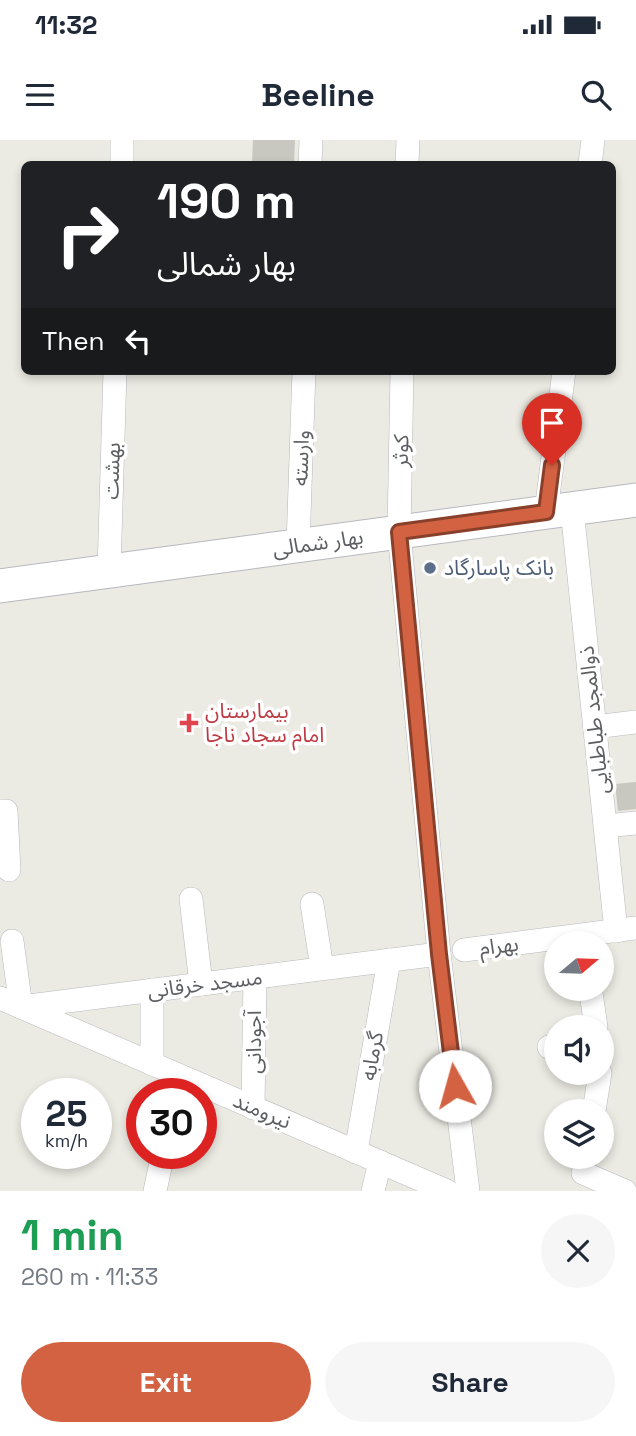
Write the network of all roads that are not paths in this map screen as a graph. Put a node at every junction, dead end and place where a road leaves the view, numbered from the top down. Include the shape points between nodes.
1 (122, 140) edge
2 (311, 140) edge
3 (408, 140) edge
4 (593, 140) edge
5 (122, 161) edge
6 (310, 161) edge
7 (407, 161) edge
8 (590, 161) edge
9 (115, 375) edge
10 (304, 375) edge
11 (402, 375) edge
12 (564, 375) edge
13 (636, 500) edge
14 (559, 510) junction
15 (399, 532) junction
16 (298, 545) junction
17 (109, 571) junction
18 (0, 586) edge
19 (636, 722) edge
20 (595, 727) junction
21 (0, 811) edge
22 (636, 823) edge
23 (606, 826) junction
24 (9, 870) dead end
25 (191, 899) dead end
26 (312, 904) dead end
27 (626, 930) edge
28 (12, 941) dead end
29 (464, 950) dead end
30 (439, 954) junction
31 (389, 960) junction
32 (323, 968) junction
33 (254, 977) junction
34 (201, 984) junction
35 (152, 990) junction
36 (10, 1003) edge
37 (152, 1064) junction
38 (169, 1078) edge
39 (217, 1097) edge
40 (253, 1108) junction
41 (356, 1152) junction
42 (380, 1162) junction
43 (160, 1169) edge
44 (583, 1174) edge
45 (155, 1191) edge
46 (373, 1191) edge
47 (447, 1191) edge
48 (468, 1191) edge
49 (625, 1191) edge

1 - 5 street
2 - 6 street
3 - 7 street
4 - 8 street
9 - 17 street, بهشت
10 - 16 street, وارسته
11 - 15 street, کوثر
12 - 14 street, ذوالمجد طباطبایی
13 - 14 main road, بهار شمالی
14 - 15 main road, بهار شمالی
14 - 20 street, ذوالمجد طباطبایی
15 - 16 main road, بهار شمالی
15 - 30 street, کوثر
16 - 17 main road, بهار شمالی
17 - 18 main road, بهار شمالی
19 - 20 street
20 - 23 street, ذوالمجد طباطبایی
21 - 24 street via 6,811
22 - 23 street
23 - 27 street, ذوالمجد طباطبایی
25 - 34 street
26 - 32 street
27 - 29 street, بهرام
28 - 36 street
30 - 31 street, مسجد خرقانی
30 - 48 street, کوثر
31 - 32 street, مسجد خرقانی
31 - 41 street, گرمابه
32 - 33 street, مسجد خرقانی
33 - 34 street, مسجد خرقانی
33 - 40 street, آجودانی
34 - 35 street, مسجد خرقانی
35 - 36 street, مسجد خرقانی
35 - 37 street
36 - 37 street, نیرومند
37 - 38 street, نیرومند
39 - 40 street, نیرومند
40 - 41 street, نیرومند
41 - 42 street, نیرومند
42 - 46 street
42 - 47 street, نیرومند
43 - 45 street
44 - 49 street

